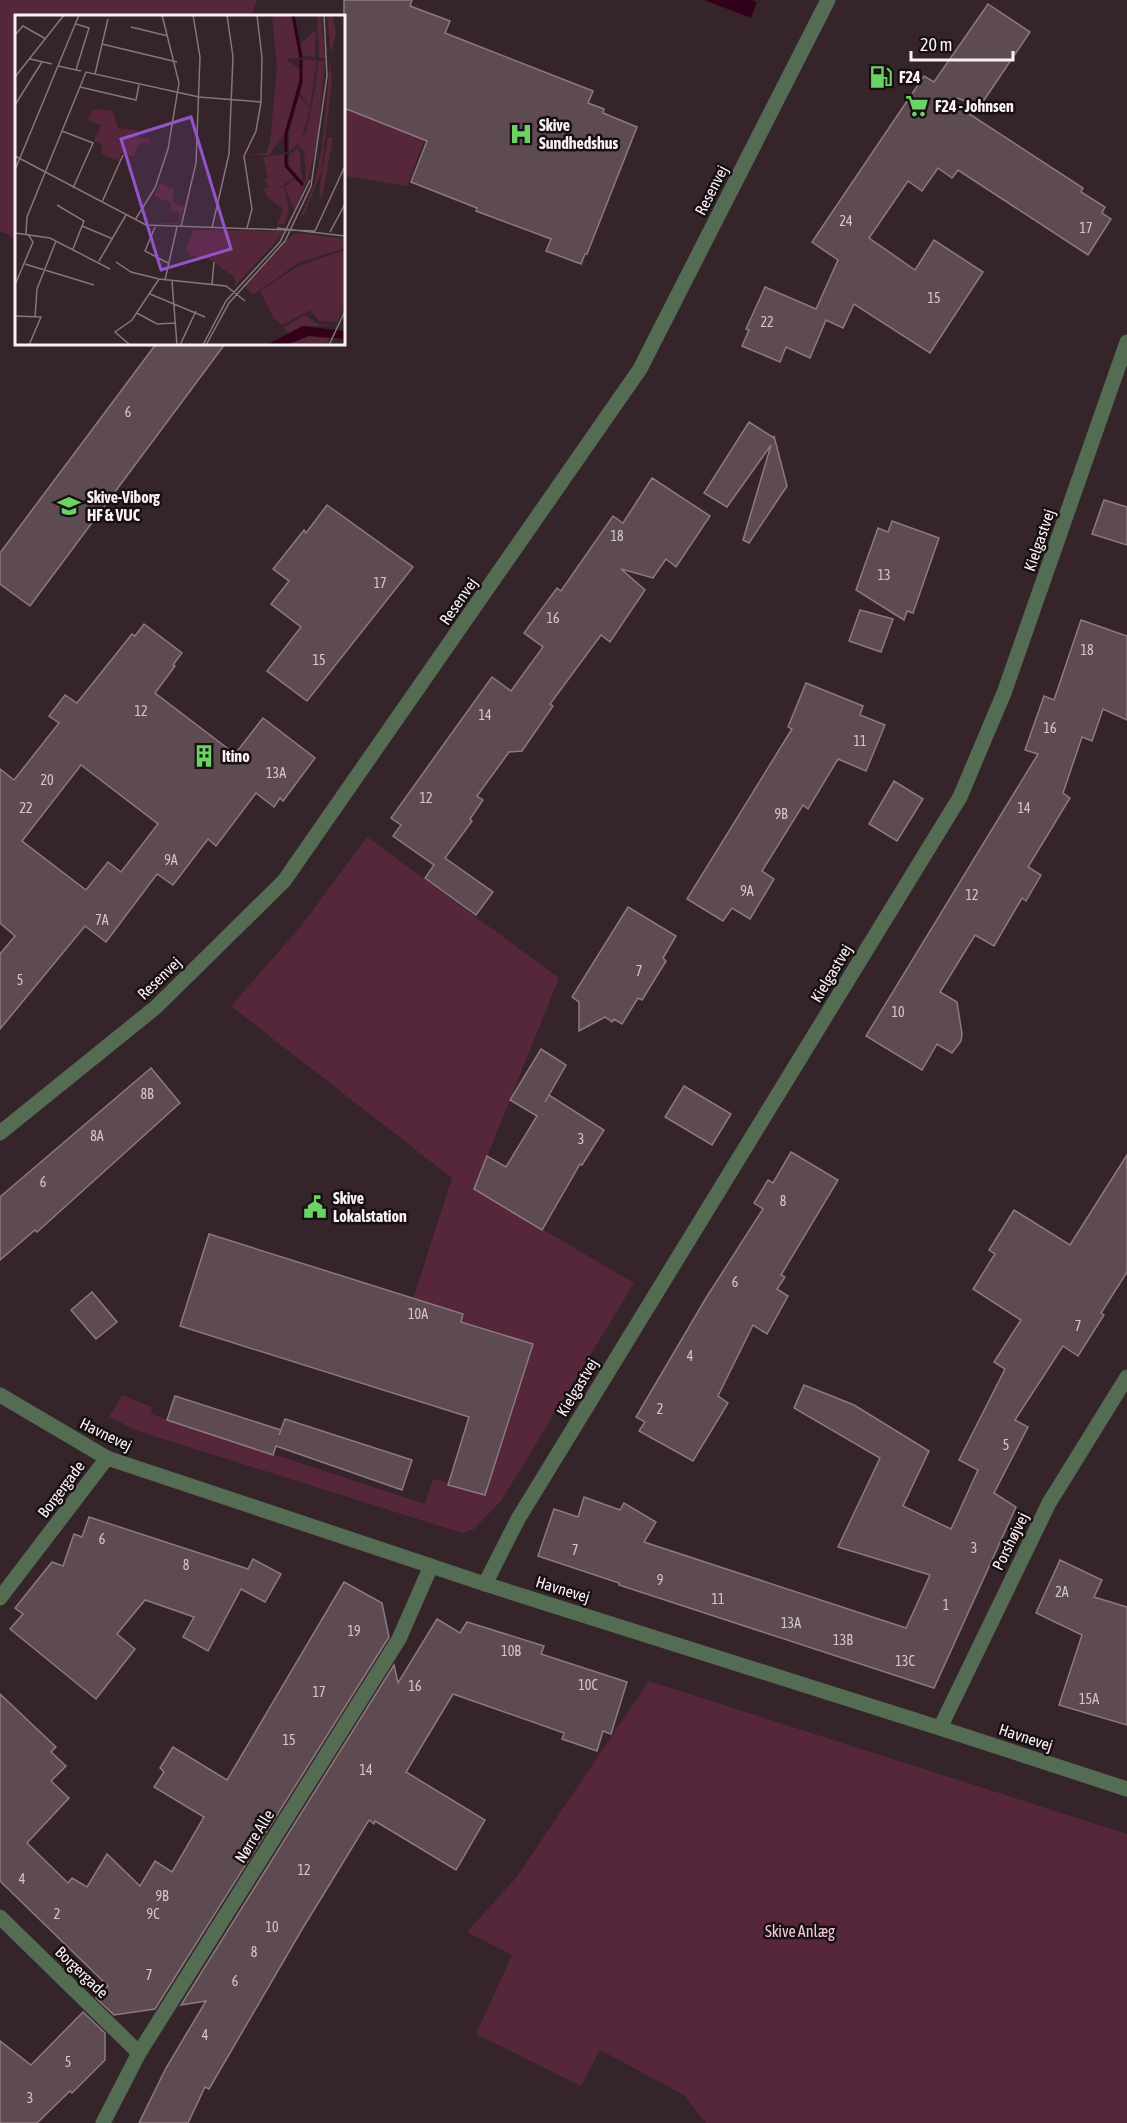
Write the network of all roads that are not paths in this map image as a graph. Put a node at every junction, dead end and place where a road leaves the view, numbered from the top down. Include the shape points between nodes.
1 (828, 0) edge
2 (1127, 342) edge
3 (0, 1133) edge
4 (1127, 1377) edge
5 (0, 1395) edge
6 (106, 1458) junction
7 (431, 1566) junction
8 (485, 1584) junction
9 (0, 1598) edge
10 (940, 1728) junction
11 (1127, 1790) edge
12 (0, 1917) edge
13 (139, 2053) junction
14 (103, 2123) edge

1 - 3 street, Resenvej via 640,369 284,881 156,1007
2 - 8 street, Kielgastvej via 1004,693 960,797 518,1519
4 - 10 street, Porshøjvej via 1049,1503
5 - 6 street, Havnevej
6 - 7 street, Havnevej
6 - 9 street, Borgergade
7 - 8 street, Havnevej
7 - 13 street, Nørre Alle via 399,1639
8 - 10 street, Havnevej
10 - 11 street, Havnevej
12 - 13 street, Borgergade
13 - 14 street, Nørre Alle

